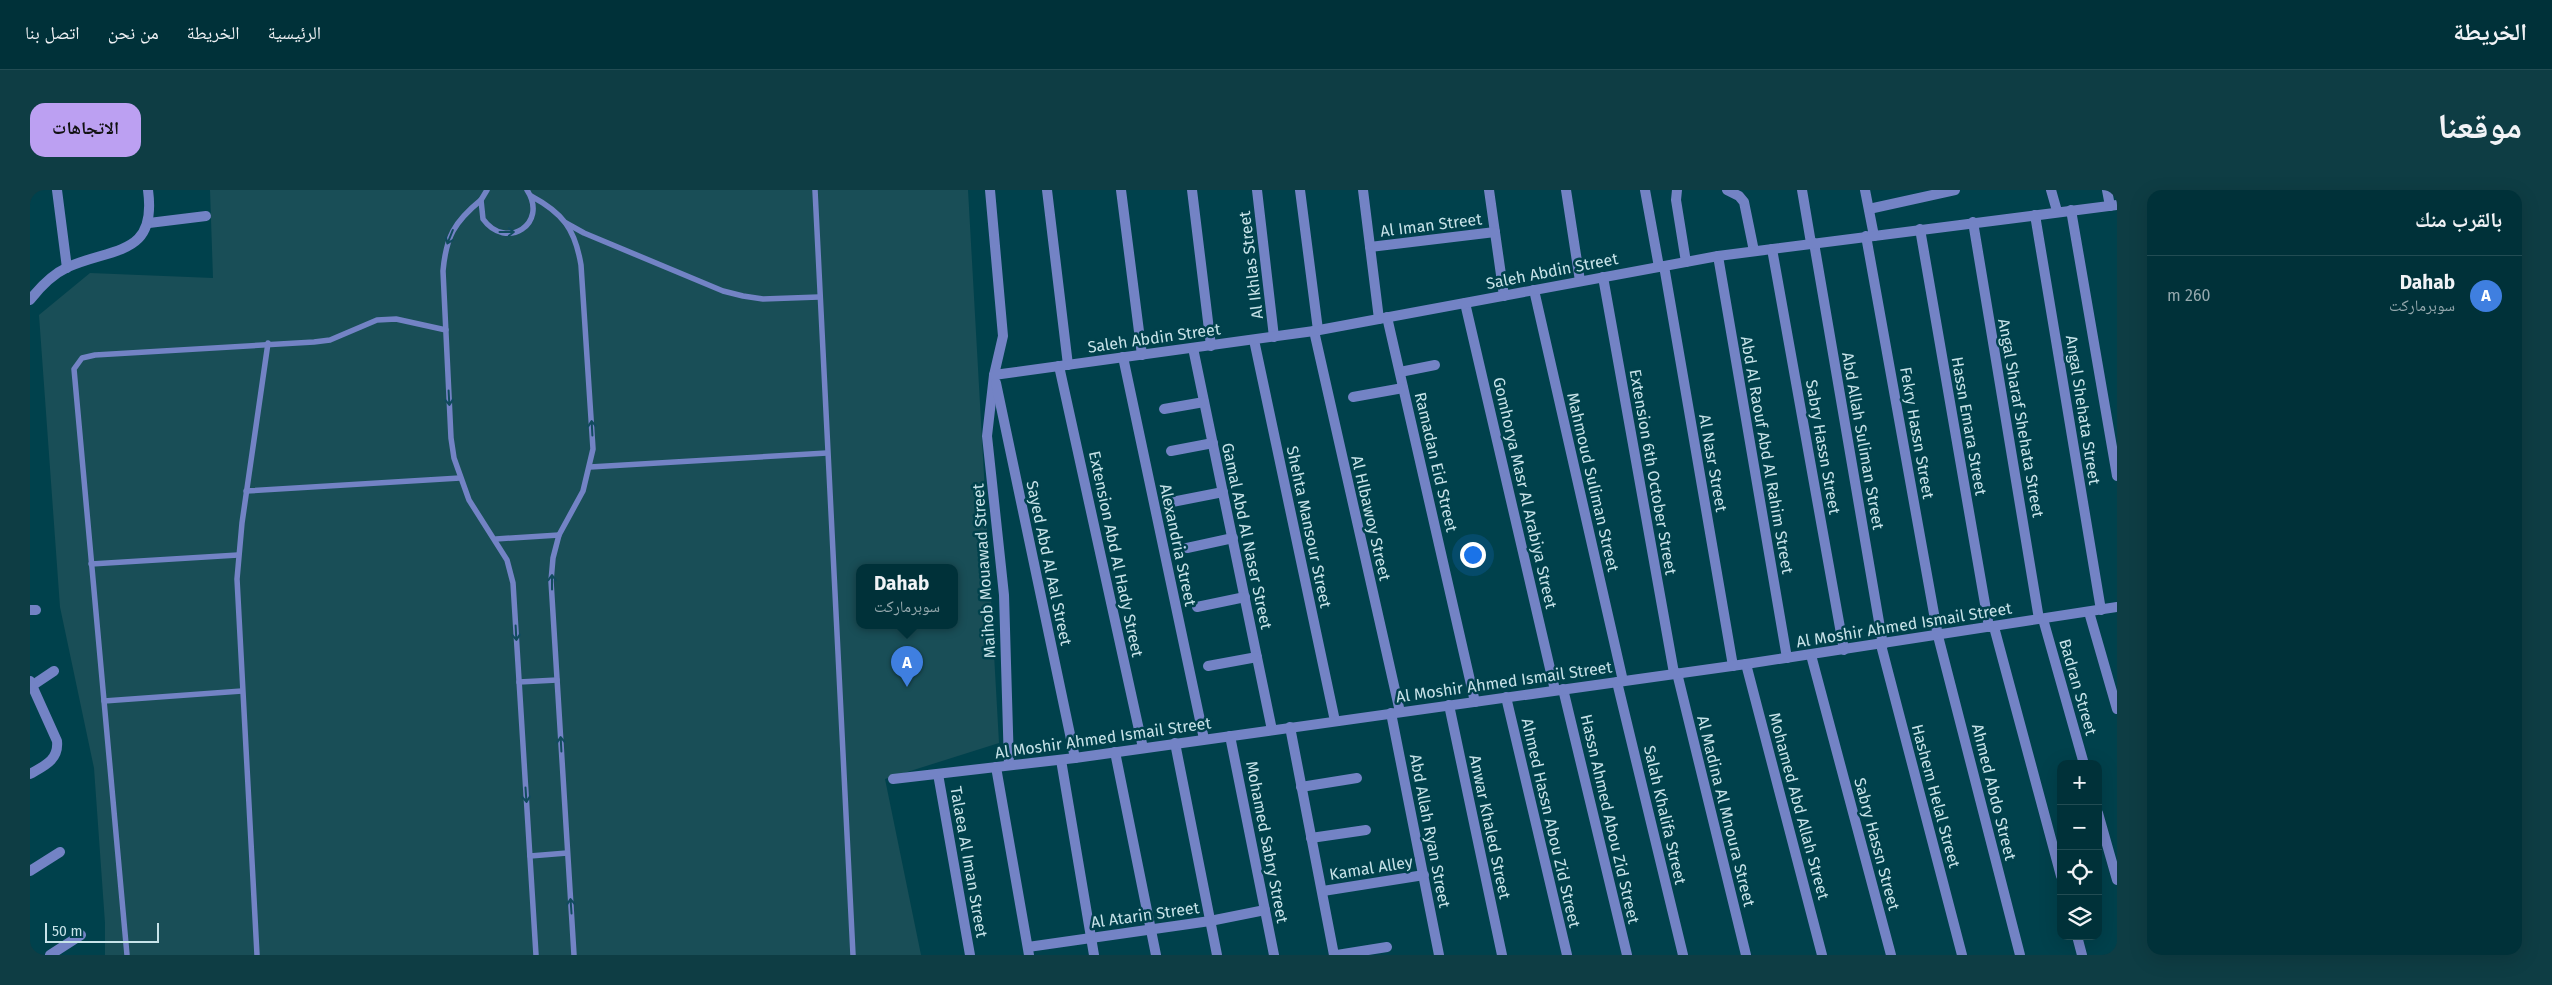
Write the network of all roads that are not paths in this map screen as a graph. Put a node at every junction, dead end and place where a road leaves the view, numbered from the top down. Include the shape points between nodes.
1 (57, 190) edge
2 (148, 190) edge
3 (527, 190) edge
4 (814, 190) edge
5 (990, 190) edge
6 (1047, 190) edge
7 (1121, 190) edge
8 (1192, 190) edge
9 (1257, 190) edge
10 (1300, 190) edge
11 (1363, 190) edge
12 (1489, 190) edge
13 (1566, 190) edge
14 (1645, 190) edge
15 (1677, 190) edge
16 (1727, 190) edge
17 (1802, 190) edge
18 (1865, 190) edge
19 (1955, 190) edge
20 (2051, 190) edge
21 (2107, 190) edge
22 (486, 191) edge
23 (531, 196) junction
24 (481, 200) junction
25 (2114, 205) edge
26 (1869, 209) junction
27 (2071, 210) junction
28 (2057, 211) junction
29 (2035, 215) junction
30 (206, 216) dead end
31 (1973, 222) junction
32 (149, 223) junction
33 (566, 223) junction
34 (1920, 229) junction
35 (1495, 232) junction
36 (1870, 236) junction
37 (1812, 243) junction
38 (1370, 247) junction
39 (1772, 249) junction
40 (1754, 251) junction
41 (1718, 256) junction
42 (1686, 262) junction
43 (1661, 266) junction
44 (67, 268) junction
45 (1603, 277) junction
46 (1580, 281) junction
47 (1534, 290) junction
48 (1504, 296) junction
49 (819, 297) junction
50 (30, 300) edge
51 (1465, 303) junction
52 (1383, 318) junction
53 (446, 330) junction
54 (1316, 330) junction
55 (1274, 336) junction
56 (1254, 340) junction
57 (268, 343) junction
58 (1211, 346) junction
59 (1193, 348) junction
60 (1142, 355) junction
61 (1123, 357) junction
62 (1435, 365) dead end
63 (1064, 366) junction
64 (1400, 372) junction
65 (994, 375) junction
66 (1403, 388) junction
67 (1353, 397) dead end
68 (1204, 402) junction
69 (1164, 410) dead end
70 (1213, 443) junction
71 (1171, 451) dead end
72 (827, 453) junction
73 (590, 466) junction
74 (2117, 476) edge
75 (460, 478) junction
76 (246, 491) junction
77 (1223, 492) junction
78 (1172, 502) dead end
79 (560, 535) junction
80 (1232, 538) junction
81 (496, 539) junction
82 (1187, 548) dead end
83 (238, 555) junction
84 (91, 564) junction
85 (1244, 597) junction
86 (1197, 607) dead end
87 (2117, 607) edge
88 (2101, 610) junction
89 (2089, 612) junction
90 (2041, 619) junction
91 (1991, 627) junction
92 (1938, 636) junction
93 (1882, 645) junction
94 (1844, 650) junction
95 (1811, 655) junction
96 (1257, 657) junction
97 (1787, 658) junction
98 (1746, 664) junction
99 (1208, 666) dead end
100 (1733, 666) junction
101 (54, 671) dead end
102 (1676, 673) junction
103 (557, 680) junction
104 (1620, 681) junction
105 (519, 682) junction
106 (31, 684) edge
107 (1559, 690) junction
108 (242, 691) junction
109 (1506, 697) junction
110 (104, 701) junction
111 (1475, 702) junction
112 (1449, 705) junction
113 (2117, 709) edge
114 (1396, 712) junction
115 (1335, 721) junction
116 (1290, 728) junction
117 (1272, 730) junction
118 (1230, 736) junction
119 (1204, 739) junction
120 (1175, 743) junction
121 (1143, 748) junction
122 (1114, 752) junction
123 (1075, 758) junction
124 (1061, 760) junction
125 (2083, 760) edge
126 (1009, 766) junction
127 (996, 767) junction
128 (30, 774) edge
129 (938, 774) junction
130 (1357, 778) dead end
131 (894, 779) dead end
132 (1302, 787) junction
133 (2102, 827) edge
134 (1366, 830) dead end
135 (1311, 838) junction
136 (60, 852) dead end
137 (567, 854) junction
138 (530, 856) junction
139 (2057, 862) edge
140 (30, 871) edge
141 (1424, 875) junction
142 (2117, 880) edge
143 (1323, 891) junction
144 (1265, 910) junction
145 (1210, 921) junction
146 (1150, 930) junction
147 (81, 935) dead end
148 (1091, 938) junction
149 (2078, 940) edge
150 (1387, 947) dead end
151 (1028, 951) edge
152 (50, 955) edge
153 (127, 955) edge
154 (257, 955) edge
155 (536, 955) edge
156 (574, 955) edge
157 (853, 955) edge
158 (970, 955) edge
159 (1094, 955) edge
160 (1156, 955) edge
161 (1217, 955) edge
162 (1274, 955) edge
163 (1336, 955) edge
164 (1440, 955) edge
165 (1502, 955) edge
166 (1567, 955) edge
167 (1627, 955) edge
168 (1683, 955) edge
169 (1746, 955) edge
170 (1822, 955) edge
171 (1891, 955) edge
172 (1962, 955) edge
173 (2020, 955) edge
174 (2082, 955) edge

1 - 44 street
2 - 32 street
3 - 23 lane
4 - 49 lane
5 - 65 street, Maihob Mouawad Street via 1003,336
6 - 63 street, Extension Abd Al Hady Street
7 - 60 street
8 - 58 street
9 - 55 street, Al Ikhlas Street
10 - 54 street, Al Hlbawoy Street
11 - 38 street, Ramadan Eid Street
12 - 35 street
13 - 46 street
14 - 43 street, Al Nasr Street
15 - 42 street
16 - 40 street via 1744,202
17 - 37 street, Abd Allah Suliman Street
18 - 26 street, Fekry Hassn Street
19 - 26 street
20 - 28 street
21 - 25 street
22 - 24 lane
24 -> 23 lane via 483,219 496,231 505,234 523,229 529,222 533,214
23 - 33 lane via 551,207
24 -> 53 lane via 452,230 445,250
25 - 27 street, Saleh Abdin Street
26 - 36 street, Fekry Hassn Street
27 - 28 street, Saleh Abdin Street
27 - 74 street
28 - 29 street, Saleh Abdin Street
29 - 31 street, Saleh Abdin Street
29 - 88 street, Angal Shehata Street
30 - 32 street
31 - 34 street, Saleh Abdin Street
31 - 90 street, Angal Sharaf Shehata Street
32 - 44 street via 141,237 129,246
33 - 49 lane via 723,291 763,299
73 -> 33 lane via 593,430 581,265 577,243
34 - 36 street, Saleh Abdin Street
34 - 91 street, Hassn Emara Street
35 - 38 street, Al Iman Street
35 - 48 street
36 - 37 street, Saleh Abdin Street
36 - 92 street, Fekry Hassn Street
37 - 39 street, Saleh Abdin Street
37 - 93 street, Abd Allah Suliman Street
38 - 52 street, Ramadan Eid Street
39 - 40 street, Saleh Abdin Street
39 - 94 street, Sabry Hassn Street
40 - 41 street, Saleh Abdin Street
41 - 42 street, Saleh Abdin Street
41 - 97 street, Abd Al Raouf Abd Al Rahim Street
42 - 43 street, Saleh Abdin Street
43 - 45 street, Saleh Abdin Street
43 - 100 street, Al Nasr Street
44 - 50 street via 41,286
45 - 46 street, Saleh Abdin Street
45 - 102 street, Extension 6th October Street
46 - 47 street, Saleh Abdin Street
47 - 48 street, Saleh Abdin Street
47 - 104 street, Mahmoud Suliman Street
48 - 51 street, Saleh Abdin Street
49 - 72 lane
51 - 52 street, Saleh Abdin Street
51 - 107 street, Gomhorya Masr Al Arabiya Street
52 - 54 street, Saleh Abdin Street
52 - 64 street, Ramadan Eid Street
53 - 57 lane via 396,319 377,320 330,340
53 -> 75 lane via 451,438
54 - 55 street, Saleh Abdin Street
54 - 114 street, Al Hlbawoy Street
55 - 56 street, Saleh Abdin Street
56 - 58 street, Saleh Abdin Street
56 - 115 street, Shehta Mansour Street
57 - 76 lane
57 - 84 lane via 82,358 74,369
58 - 59 street, Saleh Abdin Street
59 - 60 street, Saleh Abdin Street
59 - 68 street, Gamal Abd Al Naser Street
60 - 61 street, Saleh Abdin Street
61 - 63 street, Saleh Abdin Street
61 - 119 street, Alexandria Street
62 - 64 street
63 - 65 street, Saleh Abdin Street
63 - 121 street, Extension Abd Al Hady Street
64 - 66 street, Ramadan Eid Street
65 - 123 street, Sayed Abd Al Aal Street
65 - 126 street, Maihob Mouawad Street via 987,436 1004,596
66 - 67 street
66 - 111 street, Ramadan Eid Street
68 - 69 street
68 - 70 street, Gamal Abd Al Naser Street
70 - 71 street
70 - 77 street, Gamal Abd Al Naser Street
72 - 73 lane
72 - 157 lane
73 - 79 lane via 583,491
75 - 76 lane
75 - 81 lane via 469,500
76 - 83 lane
77 - 78 street
77 - 80 street, Gamal Abd Al Naser Street
79 - 81 lane
103 -> 79 lane via 551,581
80 - 82 street
80 - 85 street, Gamal Abd Al Naser Street
81 -> 105 lane via 507,560 513,583
83 - 84 lane
83 - 108 lane
84 - 110 lane
85 - 86 street
85 - 96 street, Gamal Abd Al Naser Street
87 - 88 street, Al Moshir Ahmed Ismail Street
88 - 89 street, Al Moshir Ahmed Ismail Street
89 - 90 street, Al Moshir Ahmed Ismail Street
89 - 113 street
90 - 91 street, Al Moshir Ahmed Ismail Street
90 - 125 street, Badran Street
91 - 92 street, Al Moshir Ahmed Ismail Street
91 - 139 street, Hassn Emara Street
92 - 93 street, Al Moshir Ahmed Ismail Street
92 - 173 street, Ahmed Abdo Street
93 - 94 street, Al Moshir Ahmed Ismail Street
93 - 172 street, Hashem Helal Street
94 - 95 street, Al Moshir Ahmed Ismail Street
95 - 97 street, Al Moshir Ahmed Ismail Street
95 - 171 street, Sabry Hassn Street
96 - 99 street
96 - 117 street, Gamal Abd Al Naser Street
97 - 98 street, Al Moshir Ahmed Ismail Street
98 - 100 street, Al Moshir Ahmed Ismail Street
98 - 170 street, Mohamed Abd Allah Street
100 - 102 street, Al Moshir Ahmed Ismail Street
101 - 106 street
102 - 104 street, Al Moshir Ahmed Ismail Street
102 - 169 street, Al Madina Al Mnoura Street
103 - 105 lane
137 -> 103 lane
104 - 107 street, Al Moshir Ahmed Ismail Street
104 - 168 street, Salah Khalifa Street
105 -> 138 lane
106 - 128 street via 58,749 50,762
107 - 109 street, Al Moshir Ahmed Ismail Street
107 - 167 street, Hassn Ahmed Abou Zid Street
108 - 110 lane
108 - 154 lane
109 - 111 street, Al Moshir Ahmed Ismail Street
109 - 166 street, Ahmed Hassn Abou Zid Street
110 - 153 lane
111 - 112 street, Al Moshir Ahmed Ismail Street
112 - 114 street, Al Moshir Ahmed Ismail Street
112 - 165 street, Anwar Khaled Street
114 - 115 street, Al Moshir Ahmed Ismail Street
114 - 141 street, Abd Allah Ryan Street
115 - 116 street, Al Moshir Ahmed Ismail Street
116 - 117 street, Al Moshir Ahmed Ismail Street
116 - 132 street
117 - 118 street, Al Moshir Ahmed Ismail Street
118 - 119 street, Al Moshir Ahmed Ismail Street
118 - 144 street, Mohamed Sabry Street
119 - 120 street, Al Moshir Ahmed Ismail Street
120 - 121 street, Al Moshir Ahmed Ismail Street
120 - 145 street
121 - 122 street, Al Moshir Ahmed Ismail Street
122 - 123 street, Al Moshir Ahmed Ismail Street
122 - 146 street
123 - 124 street, Al Moshir Ahmed Ismail Street
124 - 126 street, Al Moshir Ahmed Ismail Street
124 - 148 street
126 - 127 street, Al Moshir Ahmed Ismail Street
127 - 129 street, Al Moshir Ahmed Ismail Street
127 - 151 street
129 - 131 street, Al Moshir Ahmed Ismail Street
129 - 158 street, Talaea Al Iman Street
130 - 132 street
132 - 135 street
133 - 142 street
134 - 135 street
135 - 143 street
136 - 140 street
137 - 138 lane
156 -> 137 lane
138 - 155 lane
141 - 143 street, Kamal Alley
141 - 164 street, Abd Allah Ryan Street
143 - 163 street
144 - 145 street, Al Atarin Street
144 - 162 street, Mohamed Sabry Street
145 - 146 street, Al Atarin Street
145 - 161 street
146 - 148 street, Al Atarin Street
146 - 160 street
147 - 152 street
148 - 151 street, Al Atarin Street
148 - 159 street
149 - 174 street
150 - 163 street

